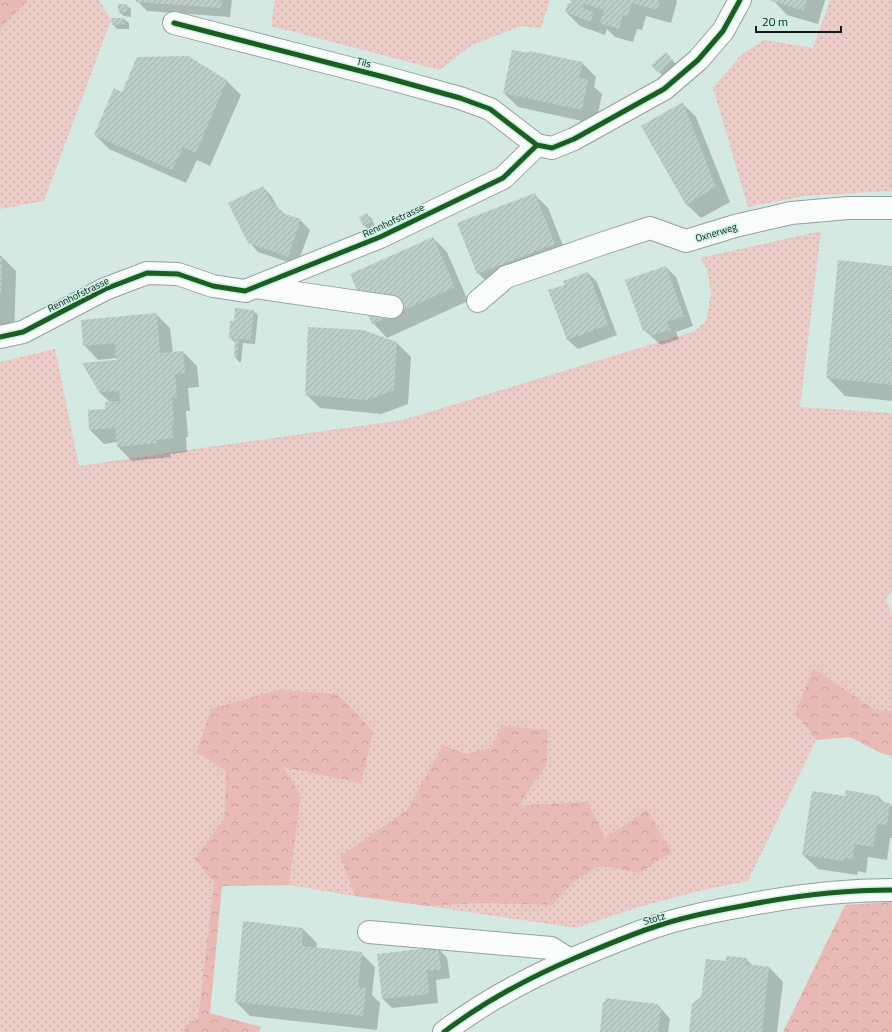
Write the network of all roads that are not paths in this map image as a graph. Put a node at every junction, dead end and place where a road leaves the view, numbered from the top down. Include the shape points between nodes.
1 (740, 0) edge
2 (174, 23) dead end
3 (537, 145) junction
4 (892, 208) edge
5 (254, 287) junction
6 (478, 301) dead end
7 (392, 307) dead end
8 (0, 337) edge
9 (892, 890) edge
10 (369, 932) dead end
11 (570, 960) junction
12 (444, 1032) edge

1 - 3 street via 723,31 698,60 664,89 574,139 552,148
2 - 3 street, Tils via 460,98 490,109
3 - 5 street, Rennhofstrasse via 503,178 380,237
4 - 6 street, Oxnerweg via 848,208 791,213 734,226 686,241 650,228 506,277
5 - 7 street
5 - 8 street, Rennhofstrasse via 245,291 213,286 178,274 147,273 105,289 23,332
9 - 11 street, Stotz via 862,890 788,897 718,910 658,926
10 - 11 street via 551,948
11 - 12 street, Stotz via 499,994

